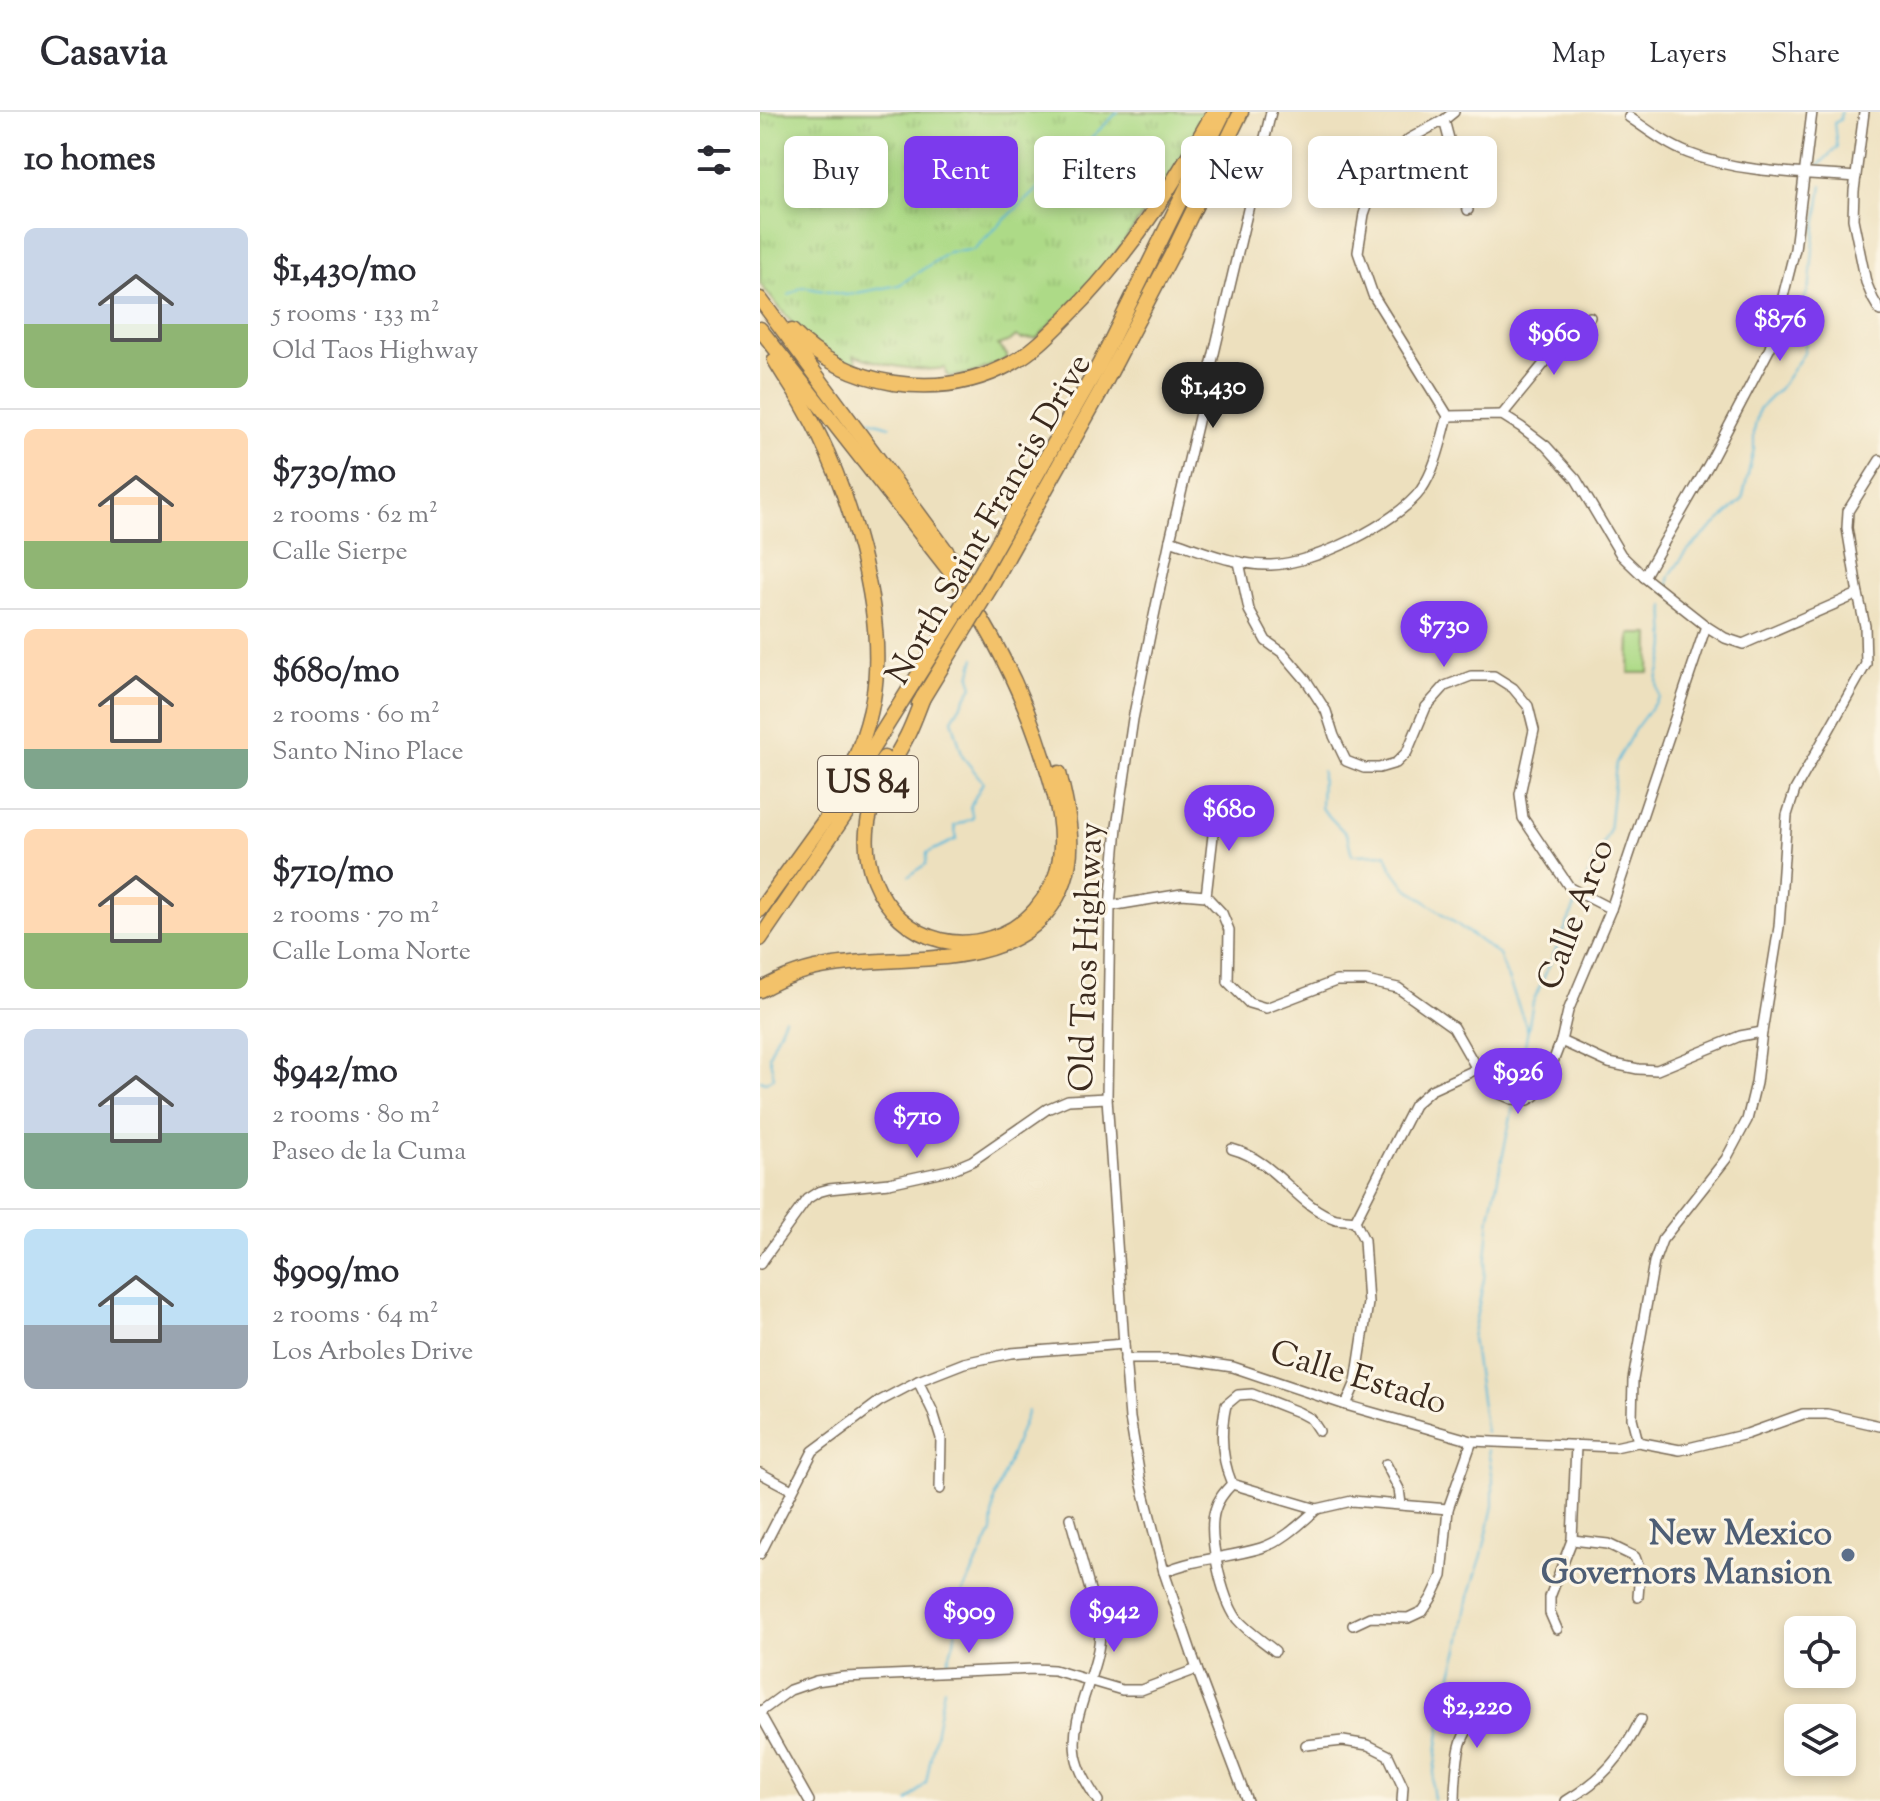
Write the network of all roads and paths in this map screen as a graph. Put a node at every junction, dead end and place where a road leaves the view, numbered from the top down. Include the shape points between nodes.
1 (1214, 112) edge
2 (1224, 112) edge
3 (1241, 112) edge
4 (1271, 112) edge
5 (1454, 112) edge
6 (1812, 112) edge
7 (1864, 112) edge
8 (1629, 117) dead end
9 (1444, 120) junction
10 (1803, 173) junction
11 (1856, 177) junction
12 (1468, 210) dead end
13 (760, 298) edge
14 (1880, 311) edge
15 (1590, 317) dead end
16 (760, 329) edge
17 (760, 336) edge
18 (1502, 415) junction
19 (1448, 416) junction
20 (1880, 460) edge
21 (1170, 540) junction
22 (1239, 562) junction
23 (1644, 577) junction
24 (1858, 594) junction
25 (1706, 626) junction
26 (923, 697) junction
27 (1221, 803) dead end
28 (827, 818) junction
29 (1206, 896) junction
30 (1110, 906) junction
31 (1611, 909) junction
32 (760, 910) edge
33 (760, 939) edge
34 (760, 990) edge
35 (1762, 1032) junction
36 (1561, 1041) junction
37 (1477, 1069) junction
38 (1107, 1098) junction
39 (1232, 1149) dead end
40 (1355, 1221) junction
41 (760, 1264) edge
42 (1124, 1344) junction
43 (1125, 1359) junction
44 (918, 1381) junction
45 (1346, 1405) junction
46 (1880, 1426) edge
47 (1319, 1431) dead end
48 (1472, 1441) junction
49 (1638, 1442) junction
50 (1576, 1446) junction
51 (1386, 1464) dead end
52 (760, 1473) edge
53 (1232, 1484) junction
54 (940, 1489) dead end
55 (792, 1490) junction
56 (1401, 1504) junction
57 (1317, 1509) junction
58 (1448, 1509) junction
59 (1070, 1518) dead end
60 (1572, 1540) junction
61 (760, 1554) edge
62 (1215, 1556) junction
63 (1164, 1572) junction
64 (1638, 1597) dead end
65 (1353, 1625) dead end
66 (1557, 1629) dead end
67 (1275, 1651) dead end
68 (1197, 1669) junction
69 (1090, 1680) junction
70 (1520, 1712) dead end
71 (760, 1713) edge
72 (1641, 1719) dead end
73 (1306, 1745) dead end
74 (809, 1801) edge
75 (1098, 1801) edge
76 (1247, 1801) edge
77 (1402, 1801) edge
78 (1455, 1801) edge
79 (1566, 1801) edge

1 - 13 highway via 1157,207 1109,272 1038,345 996,371 944,385 868,377 814,351
2 - 28 highway, North Saint Francis Drive / US 84, bridge via 1043,468
3 - 26 highway, North Saint Francis Drive / US 84, bridge via 1106,383
4 - 21 street, Old Taos Highway
5 - 9 street
6 - 10 street
7 - 11 street
8 - 10 street via 1704,159
9 - 12 street
9 - 19 street via 1409,139 1381,166 1364,214 1358,252 1373,295
10 - 11 street
10 - 23 street via 1795,249 1770,348
11 - 14 street via 1855,235 1868,288
13 - 34 highway via 965,575 1004,637 1046,734 1065,798 1071,855 1053,905 1034,927 1006,944 972,953 816,968
15 - 18 street via 1578,322
16 - 26 highway via 960,584 1003,655 1031,718 1060,823 1057,872 1029,917 986,940 948,941 908,925 880,896 869,867 866,832 871,808
17 - 28 highway via 826,451 873,605 873,701 860,748
18 - 19 street
18 - 23 street via 1546,446 1576,479 1621,555
19 - 22 street via 1422,488 1393,517 1304,560 1272,565
20 - 24 street via 1848,511
21 - 22 street
21 - 30 street, Old Taos Highway via 1133,719
22 - 31 street via 1249,610 1266,641 1283,653 1326,711 1346,761 1364,768 1396,763 1407,752 1426,707 1445,686 1471,676 1494,676 1513,688 1528,706 1534,730 1520,794 1523,818 1570,888
23 - 25 street
24 - 25 street via 1743,644
24 - 35 street via 1866,664 1795,790 1787,815 1779,927
25 - 31 street, Calle Arco
26 - 33 highway, North Saint Francis Drive / US 84
27 - 29 street
28 - 32 highway, North Saint Francis Drive / US 84
29 - 30 street via 1182,894
29 - 37 street, Calle Arco via 1229,930 1228,982 1249,1003 1266,1008 1336,981 1398,988 1453,1027
30 - 38 street, Old Taos Highway
31 - 36 street, Calle Arco via 1568,1011
35 - 36 street via 1657,1070 1609,1063
35 - 49 street via 1747,1120 1726,1159 1662,1240 1654,1262 1633,1380 1632,1418
36 - 37 street, Calle Arco via 1543,1088 1528,1100 1498,1093
37 - 40 street via 1431,1090 1414,1105
38 - 41 street via 1068,1100 1047,1109 953,1169 818,1192 807,1199
38 - 42 street, Old Taos Highway
39 - 40 street via 1266,1165 1313,1207
40 - 45 street via 1364,1240 1368,1303 1356,1382
42 - 43 street, Old Taos Highway
42 - 44 street via 1011,1353
43 - 45 street, Calle Estado via 1233,1367
43 - 63 street, Old Taos Highway via 1140,1477
44 - 54 street via 941,1438
44 - 55 street via 880,1401 813,1451
45 - 48 street, Calle Estado
46 - 49 street, Calle Estado via 1803,1414 1680,1450
47 - 53 street via 1298,1412 1252,1394 1238,1395 1226,1405 1223,1420 1225,1468
48 - 50 street, Calle Estado
48 - 58 street
49 - 50 street, Calle Estado
50 - 60 street
51 - 56 street
52 - 55 street
53 - 57 street
53 - 62 street via 1214,1511
55 - 61 street
56 - 57 street via 1352,1501
56 - 58 street
57 - 62 street via 1291,1533 1262,1547
58 - 65 street via 1442,1576 1423,1611 1408,1618 1370,1617
59 - 69 street via 1100,1626
60 - 64 street via 1608,1544 1635,1557
60 - 66 street via 1550,1597
62 - 63 street
62 - 67 street via 1236,1617
63 - 68 street, Old Taos Highway
68 - 69 street via 1141,1690
68 - 76 street, Old Taos Highway
69 - 71 street via 1034,1669 844,1677 790,1690
69 - 75 street via 1078,1720 1076,1757
70 - 78 street via 1505,1709 1475,1720 1462,1739
71 - 74 street
72 - 79 street via 1606,1772
73 - 77 street via 1343,1741 1388,1755 1403,1787

